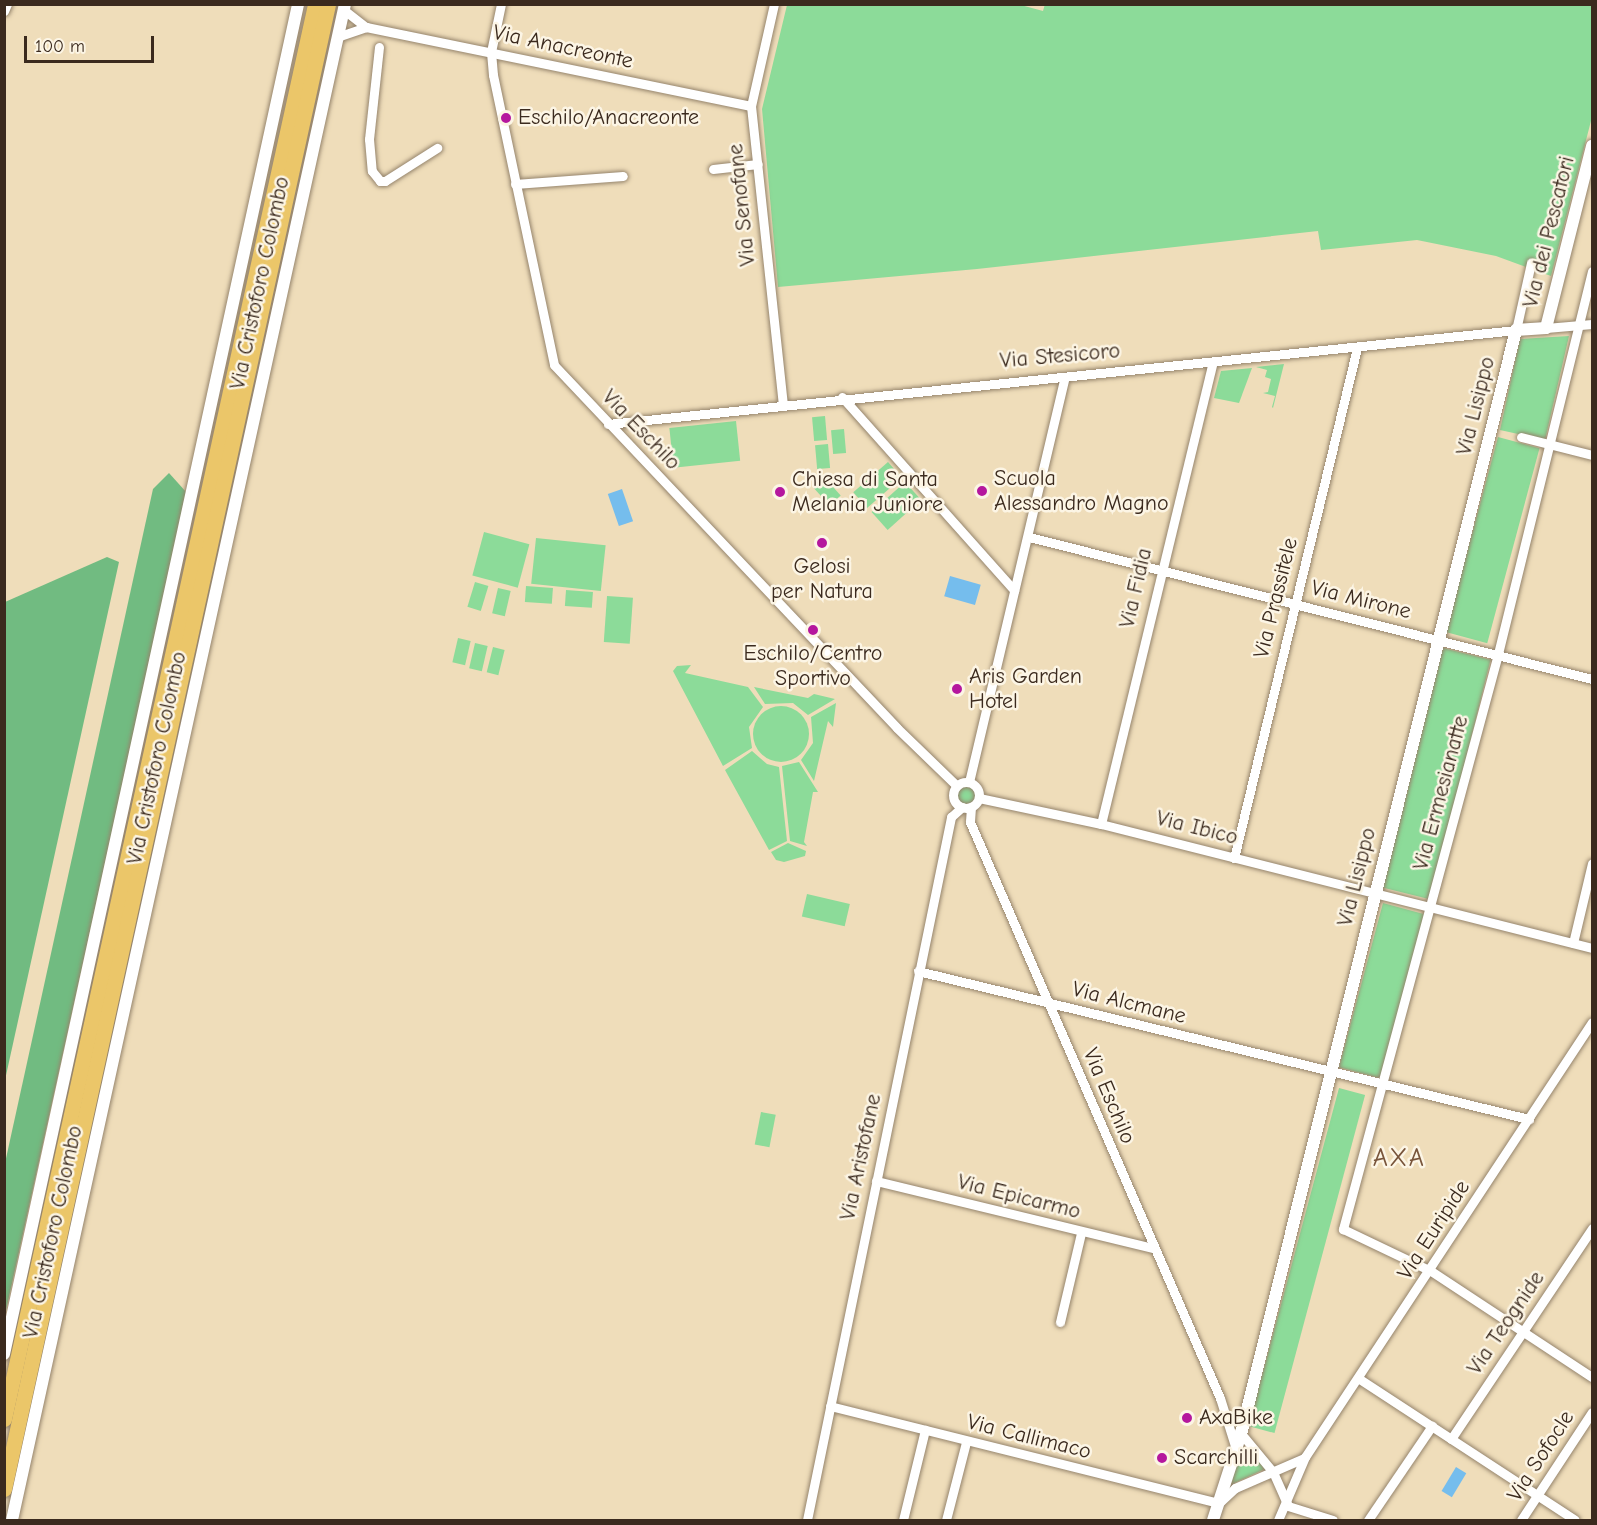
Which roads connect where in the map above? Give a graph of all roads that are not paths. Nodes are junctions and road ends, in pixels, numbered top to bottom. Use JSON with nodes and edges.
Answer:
{"nodes":[{"id":1,"x":7,"y":4,"type":"edge"},
{"id":2,"x":298,"y":4,"type":"edge"},
{"id":3,"x":315,"y":4,"type":"edge"},
{"id":4,"x":328,"y":4,"type":"edge"},
{"id":5,"x":501,"y":4,"type":"edge"},
{"id":6,"x":774,"y":4,"type":"edge"},
{"id":7,"x":344,"y":7,"type":"edge"},
{"id":8,"x":4,"y":11,"type":"edge"},
{"id":9,"x":366,"y":27,"type":"junction"},
{"id":10,"x":337,"y":37,"type":"junction"},
{"id":11,"x":379,"y":47,"type":"dead end"},
{"id":12,"x":491,"y":52,"type":"junction"},
{"id":13,"x":752,"y":106,"type":"junction"},
{"id":14,"x":1593,"y":146,"type":"edge"},
{"id":15,"x":437,"y":148,"type":"dead end"},
{"id":16,"x":758,"y":164,"type":"junction"},
{"id":17,"x":713,"y":169,"type":"dead end"},
{"id":18,"x":623,"y":176,"type":"dead end"},
{"id":19,"x":515,"y":184,"type":"junction"},
{"id":20,"x":1531,"y":263,"type":"dead end"},
{"id":21,"x":1593,"y":271,"type":"edge"},
{"id":22,"x":1593,"y":324,"type":"edge"},
{"id":23,"x":1579,"y":325,"type":"junction"},
{"id":24,"x":1546,"y":328,"type":"junction"},
{"id":25,"x":1516,"y":330,"type":"junction"},
{"id":26,"x":1357,"y":348,"type":"junction"},
{"id":27,"x":1213,"y":362,"type":"junction"},
{"id":28,"x":1065,"y":377,"type":"junction"},
{"id":29,"x":842,"y":397,"type":"junction"},
{"id":30,"x":783,"y":404,"type":"junction"},
{"id":31,"x":608,"y":424,"type":"junction"},
{"id":32,"x":1521,"y":437,"type":"dead end"},
{"id":33,"x":1551,"y":445,"type":"junction"},
{"id":34,"x":1593,"y":455,"type":"edge"},
{"id":35,"x":1029,"y":537,"type":"junction"},
{"id":36,"x":1160,"y":568,"type":"junction"},
{"id":37,"x":1014,"y":590,"type":"junction"},
{"id":38,"x":1295,"y":603,"type":"junction"},
{"id":39,"x":1439,"y":640,"type":"junction"},
{"id":40,"x":1498,"y":654,"type":"junction"},
{"id":41,"x":1593,"y":679,"type":"edge"},
{"id":42,"x":969,"y":782,"type":"junction"},
{"id":43,"x":957,"y":786,"type":"junction"},
{"id":44,"x":979,"y":798,"type":"junction"},
{"id":45,"x":966,"y":807,"type":"junction"},
{"id":46,"x":1101,"y":824,"type":"junction"},
{"id":47,"x":1234,"y":858,"type":"junction"},
{"id":48,"x":1593,"y":863,"type":"edge"},
{"id":49,"x":1374,"y":891,"type":"junction"},
{"id":50,"x":1432,"y":907,"type":"junction"},
{"id":51,"x":1573,"y":943,"type":"junction"},
{"id":52,"x":1593,"y":948,"type":"edge"},
{"id":53,"x":918,"y":971,"type":"junction"},
{"id":54,"x":1048,"y":1003,"type":"junction"},
{"id":55,"x":1593,"y":1022,"type":"edge"},
{"id":56,"x":1330,"y":1072,"type":"junction"},
{"id":57,"x":1381,"y":1083,"type":"junction"},
{"id":58,"x":1529,"y":1119,"type":"junction"},
{"id":59,"x":876,"y":1181,"type":"junction"},
{"id":60,"x":1593,"y":1228,"type":"edge"},
{"id":61,"x":1081,"y":1233,"type":"junction"},
{"id":62,"x":1154,"y":1248,"type":"junction"},
{"id":63,"x":1431,"y":1271,"type":"junction"},
{"id":64,"x":1060,"y":1322,"type":"dead end"},
{"id":65,"x":1525,"y":1331,"type":"junction"},
{"id":66,"x":21,"y":1346,"type":"junction"},
{"id":67,"x":4,"y":1354,"type":"edge"},
{"id":68,"x":1593,"y":1377,"type":"edge"},
{"id":69,"x":1358,"y":1378,"type":"junction"},
{"id":70,"x":1220,"y":1398,"type":"junction"},
{"id":71,"x":830,"y":1406,"type":"junction"},
{"id":72,"x":1593,"y":1412,"type":"edge"},
{"id":73,"x":4,"y":1419,"type":"edge"},
{"id":74,"x":1432,"y":1426,"type":"junction"},
{"id":75,"x":925,"y":1430,"type":"junction"},
{"id":76,"x":1241,"y":1434,"type":"junction"},
{"id":77,"x":1451,"y":1439,"type":"junction"},
{"id":78,"x":966,"y":1442,"type":"junction"},
{"id":79,"x":1252,"y":1445,"type":"junction"},
{"id":80,"x":1236,"y":1450,"type":"junction"},
{"id":81,"x":1305,"y":1457,"type":"junction"},
{"id":82,"x":1273,"y":1472,"type":"junction"},
{"id":83,"x":4,"y":1489,"type":"edge"},
{"id":84,"x":1537,"y":1496,"type":"junction"},
{"id":85,"x":1219,"y":1503,"type":"junction"},
{"id":86,"x":1285,"y":1503,"type":"junction"},
{"id":87,"x":12,"y":1521,"type":"edge"},
{"id":88,"x":807,"y":1521,"type":"edge"},
{"id":89,"x":903,"y":1521,"type":"edge"},
{"id":90,"x":946,"y":1521,"type":"edge"},
{"id":91,"x":1214,"y":1521,"type":"edge"},
{"id":92,"x":1278,"y":1521,"type":"edge"},
{"id":93,"x":1333,"y":1521,"type":"edge"},
{"id":94,"x":1368,"y":1521,"type":"edge"},
{"id":95,"x":1521,"y":1521,"type":"edge"},
{"id":96,"x":1575,"y":1521,"type":"edge"}],
"edges":[{"from":1,"to":8,"type":"street"},
{"from":2,"to":67,"type":"street","name":"Via Cristoforo Colombo"},
{"from":3,"to":66,"type":"main road","name":"Via Cristoforo Colombo"},
{"from":4,"to":83,"type":"main road","name":"Via Cristoforo Colombo"},
{"from":5,"to":12,"type":"street","name":"Via Eschilo"},
{"from":6,"to":13,"type":"street","name":"Via Senofane"},
{"from":7,"to":9,"type":"street","name":"Via Anacreonte"},
{"from":7,"to":10,"type":"street","name":"Via Cristoforo Colombo"},
{"from":9,"to":10,"type":"street"},
{"from":9,"to":12,"type":"street","name":"Via Anacreonte"},
{"from":10,"to":87,"type":"street","name":"Via Cristoforo Colombo"},
{"from":11,"to":15,"type":"street"},
{"from":12,"to":13,"type":"street","name":"Via Anacreonte"},
{"from":12,"to":19,"type":"street","name":"Via Eschilo"},
{"from":13,"to":16,"type":"street","name":"Via Senofane"},
{"from":14,"to":24,"type":"street","name":"Via dei Pescatori"},
{"from":16,"to":17,"type":"street"},
{"from":16,"to":30,"type":"street","name":"Via Senofane"},
{"from":18,"to":19,"type":"street"},
{"from":19,"to":31,"type":"street","name":"Via Eschilo"},
{"from":20,"to":25,"type":"street"},
{"from":21,"to":23,"type":"street","name":"Via Ermesianatte"},
{"from":22,"to":23,"type":"street"},
{"from":23,"to":24,"type":"street"},
{"from":23,"to":33,"type":"street","name":"Via Ermesianatte"},
{"from":24,"to":25,"type":"street","name":"Via Stesicoro"},
{"from":25,"to":26,"type":"street","name":"Via Stesicoro"},
{"from":25,"to":39,"type":"street","name":"Via Lisippo"},
{"from":26,"to":27,"type":"street","name":"Via Stesicoro"},
{"from":26,"to":38,"type":"street","name":"Via Prassitele"},
{"from":27,"to":28,"type":"street","name":"Via Stesicoro"},
{"from":27,"to":36,"type":"street","name":"Via Fidia"},
{"from":28,"to":29,"type":"street","name":"Via Stesicoro"},
{"from":28,"to":35,"type":"street"},
{"from":29,"to":30,"type":"street","name":"Via Stesicoro"},
{"from":29,"to":37,"type":"street"},
{"from":30,"to":31,"type":"street","name":"Via Stesicoro"},
{"from":31,"to":43,"type":"street","name":"Via Eschilo"},
{"from":32,"to":33,"type":"street"},
{"from":33,"to":34,"type":"street"},
{"from":33,"to":40,"type":"street","name":"Via Ermesianatte"},
{"from":35,"to":36,"type":"street","name":"Via Mirone"},
{"from":35,"to":37,"type":"street"},
{"from":36,"to":38,"type":"street","name":"Via Mirone"},
{"from":36,"to":46,"type":"street","name":"Via Fidia"},
{"from":37,"to":42,"type":"street"},
{"from":38,"to":39,"type":"street","name":"Via Mirone"},
{"from":38,"to":47,"type":"street","name":"Via Prassitele"},
{"from":39,"to":40,"type":"street","name":"Via Mirone"},
{"from":39,"to":49,"type":"street","name":"Via Lisippo"},
{"from":40,"to":41,"type":"street","name":"Via Mirone"},
{"from":40,"to":50,"type":"street","name":"Via Ermesianatte"},
{"from":42,"to":43,"type":"street"},
{"from":42,"to":44,"type":"street"},
{"from":43,"to":45,"type":"street"},
{"from":44,"to":45,"type":"street"},
{"from":44,"to":46,"type":"street","name":"Via Ibico"},
{"from":45,"to":53,"type":"street","name":"Via Aristofane"},
{"from":45,"to":54,"type":"street","name":"Via Eschilo"},
{"from":46,"to":47,"type":"street","name":"Via Ibico"},
{"from":47,"to":49,"type":"street","name":"Via Ibico"},
{"from":48,"to":51,"type":"street"},
{"from":49,"to":50,"type":"street","name":"Via Ibico"},
{"from":49,"to":56,"type":"street","name":"Via Lisippo"},
{"from":50,"to":51,"type":"street","name":"Via Ibico"},
{"from":50,"to":57,"type":"street","name":"Via Ermesianatte"},
{"from":51,"to":52,"type":"street","name":"Via Ibico"},
{"from":53,"to":54,"type":"street","name":"Via Alcmane"},
{"from":53,"to":59,"type":"street","name":"Via Aristofane"},
{"from":54,"to":56,"type":"street","name":"Via Alcmane"},
{"from":54,"to":62,"type":"street","name":"Via Eschilo"},
{"from":55,"to":58,"type":"street","name":"Via Euripide"},
{"from":56,"to":57,"type":"street","name":"Via Alcmane"},
{"from":56,"to":76,"type":"street","name":"Via Lisippo"},
{"from":57,"to":58,"type":"street","name":"Via Alcmane"},
{"from":57,"to":63,"type":"street","name":"Via Ermesianatte"},
{"from":58,"to":63,"type":"street","name":"Via Euripide"},
{"from":59,"to":61,"type":"street","name":"Via Epicarmo"},
{"from":59,"to":71,"type":"street","name":"Via Aristofane"},
{"from":60,"to":65,"type":"street","name":"Via Teognide"},
{"from":61,"to":62,"type":"street","name":"Via Epicarmo"},
{"from":61,"to":64,"type":"street"},
{"from":62,"to":70,"type":"street","name":"Via Eschilo"},
{"from":63,"to":65,"type":"street"},
{"from":63,"to":69,"type":"street","name":"Via Euripide"},
{"from":65,"to":68,"type":"street"},
{"from":65,"to":77,"type":"street","name":"Via Teognide"},
{"from":66,"to":67,"type":"street"},
{"from":66,"to":73,"type":"main road","name":"Via Cristoforo Colombo"},
{"from":69,"to":74,"type":"street"},
{"from":69,"to":81,"type":"street","name":"Via Euripide"},
{"from":70,"to":76,"type":"street"},
{"from":70,"to":80,"type":"street"},
{"from":71,"to":75,"type":"street","name":"Via Callimaco"},
{"from":71,"to":88,"type":"street","name":"Via Aristofane"},
{"from":72,"to":84,"type":"street","name":"Via Sofocle"},
{"from":74,"to":77,"type":"street"},
{"from":74,"to":94,"type":"street"},
{"from":75,"to":78,"type":"street","name":"Via Callimaco"},
{"from":75,"to":89,"type":"street"},
{"from":76,"to":79,"type":"street"},
{"from":76,"to":80,"type":"street","name":"Via Lisippo"},
{"from":77,"to":84,"type":"street"},
{"from":78,"to":85,"type":"street","name":"Via Callimaco"},
{"from":78,"to":90,"type":"street"},
{"from":79,"to":80,"type":"street"},
{"from":79,"to":82,"type":"street"},
{"from":80,"to":85,"type":"street","name":"Via Lisippo"},
{"from":81,"to":82,"type":"street"},
{"from":81,"to":86,"type":"street","name":"Via Euripide"},
{"from":82,"to":85,"type":"street"},
{"from":82,"to":86,"type":"street"},
{"from":84,"to":95,"type":"street","name":"Via Sofocle"},
{"from":84,"to":96,"type":"street"},
{"from":85,"to":91,"type":"street","name":"Via Lisippo"},
{"from":86,"to":92,"type":"street","name":"Via Euripide"},
{"from":86,"to":93,"type":"street"}]}
